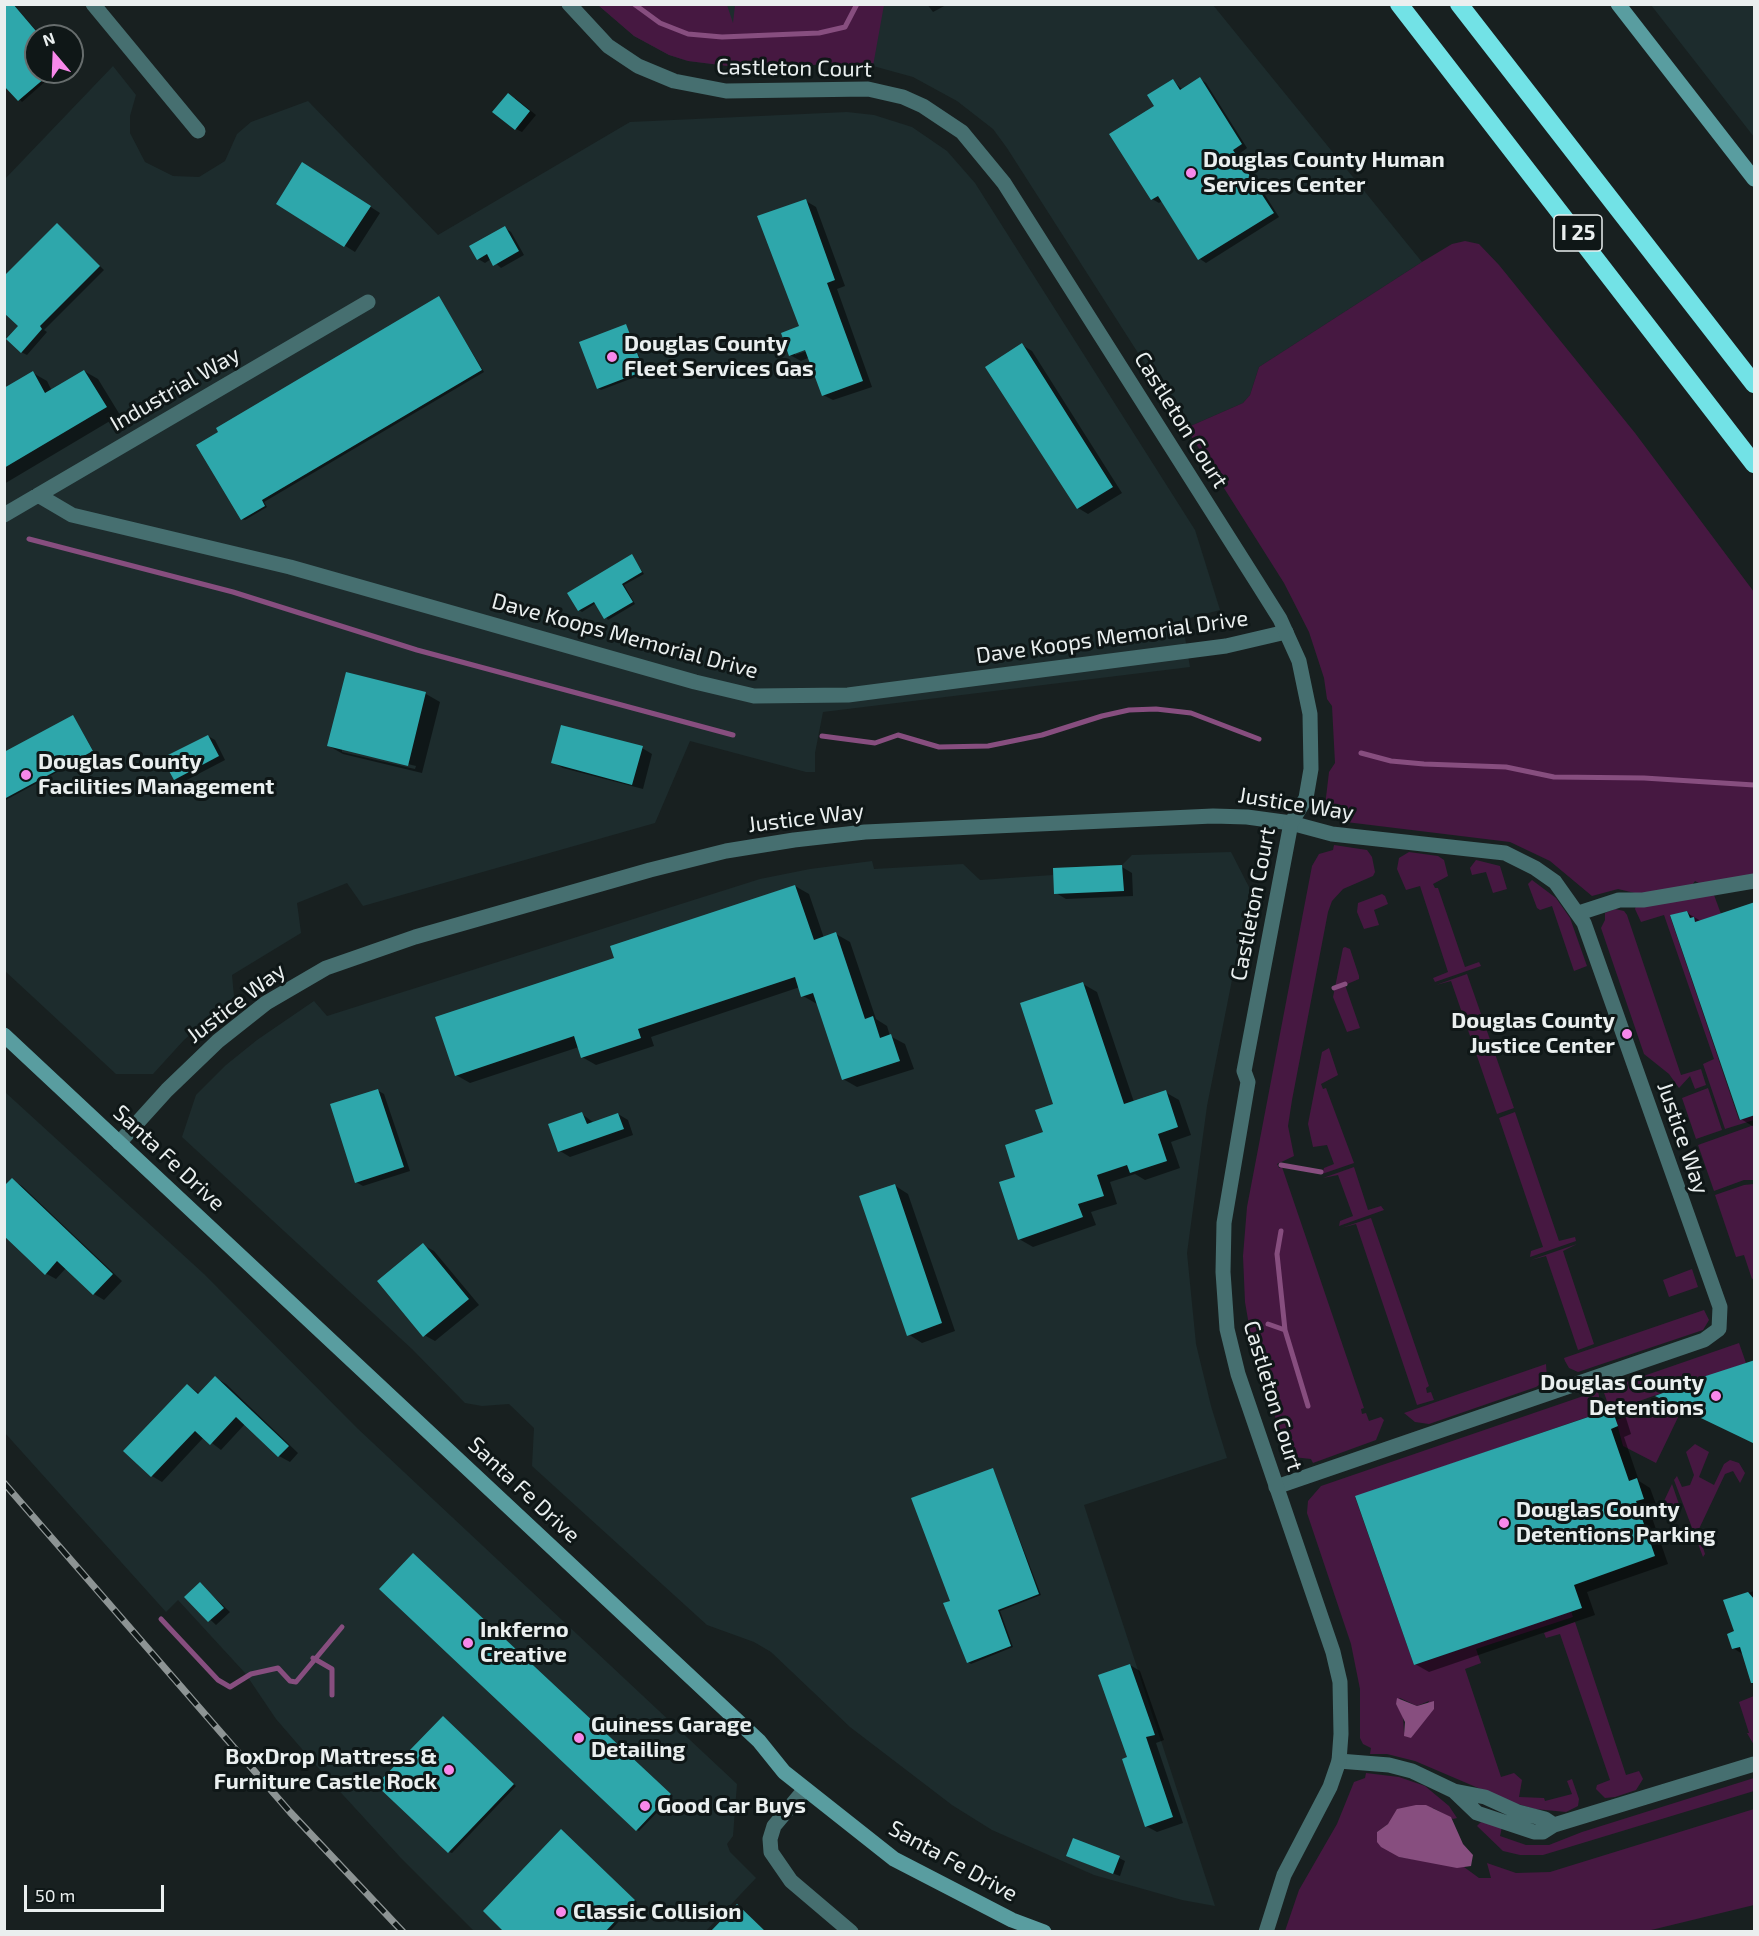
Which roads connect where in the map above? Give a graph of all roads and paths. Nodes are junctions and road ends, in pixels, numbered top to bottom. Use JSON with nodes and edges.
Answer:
{"nodes":[{"id":1,"x":93,"y":4,"type":"edge"},
{"id":2,"x":569,"y":4,"type":"edge"},
{"id":3,"x":1399,"y":4,"type":"edge"},
{"id":4,"x":1459,"y":4,"type":"edge"},
{"id":5,"x":1618,"y":4,"type":"edge"},
{"id":6,"x":198,"y":131,"type":"dead end"},
{"id":7,"x":1755,"y":179,"type":"edge"},
{"id":8,"x":368,"y":302,"type":"dead end"},
{"id":9,"x":1755,"y":384,"type":"edge"},
{"id":10,"x":1755,"y":464,"type":"edge"},
{"id":11,"x":38,"y":495,"type":"junction"},
{"id":12,"x":4,"y":515,"type":"edge"},
{"id":13,"x":1286,"y":632,"type":"junction"},
{"id":14,"x":1291,"y":823,"type":"junction"},
{"id":15,"x":1755,"y":881,"type":"edge"},
{"id":16,"x":1579,"y":913,"type":"junction"},
{"id":17,"x":4,"y":1035,"type":"edge"},
{"id":18,"x":119,"y":1143,"type":"junction"},
{"id":19,"x":1276,"y":1486,"type":"junction"},
{"id":20,"x":1339,"y":1761,"type":"junction"},
{"id":21,"x":1755,"y":1764,"type":"edge"},
{"id":22,"x":805,"y":1789,"type":"junction"},
{"id":23,"x":851,"y":1932,"type":"edge"},
{"id":24,"x":1044,"y":1932,"type":"edge"},
{"id":25,"x":1266,"y":1932,"type":"edge"}],
"edges":[{"from":1,"to":6,"type":"street"},
{"from":2,"to":13,"type":"street","name":"Castleton Court"},
{"from":3,"to":10,"type":"highway","number":"I 25"},
{"from":4,"to":9,"type":"highway","number":"I 25"},
{"from":5,"to":7,"type":"main road"},
{"from":8,"to":11,"type":"street","name":"Industrial Way"},
{"from":11,"to":12,"type":"street","name":"Industrial Way"},
{"from":11,"to":13,"type":"street","name":"Dave Koops Memorial Drive"},
{"from":13,"to":14,"type":"street","name":"Castleton Court"},
{"from":14,"to":16,"type":"street","name":"Justice Way"},
{"from":14,"to":18,"type":"street","name":"Justice Way"},
{"from":14,"to":19,"type":"street","name":"Castleton Court"},
{"from":15,"to":16,"type":"street"},
{"from":16,"to":19,"type":"street","name":"Justice Way"},
{"from":17,"to":18,"type":"main road","name":"Santa Fe Drive"},
{"from":18,"to":22,"type":"main road","name":"Santa Fe Drive"},
{"from":19,"to":20,"type":"street","name":"Castleton Court"},
{"from":20,"to":21,"type":"street"},
{"from":20,"to":25,"type":"street","name":"Castleton Court"},
{"from":22,"to":23,"type":"street"},
{"from":22,"to":24,"type":"main road","name":"Santa Fe Drive"}]}
